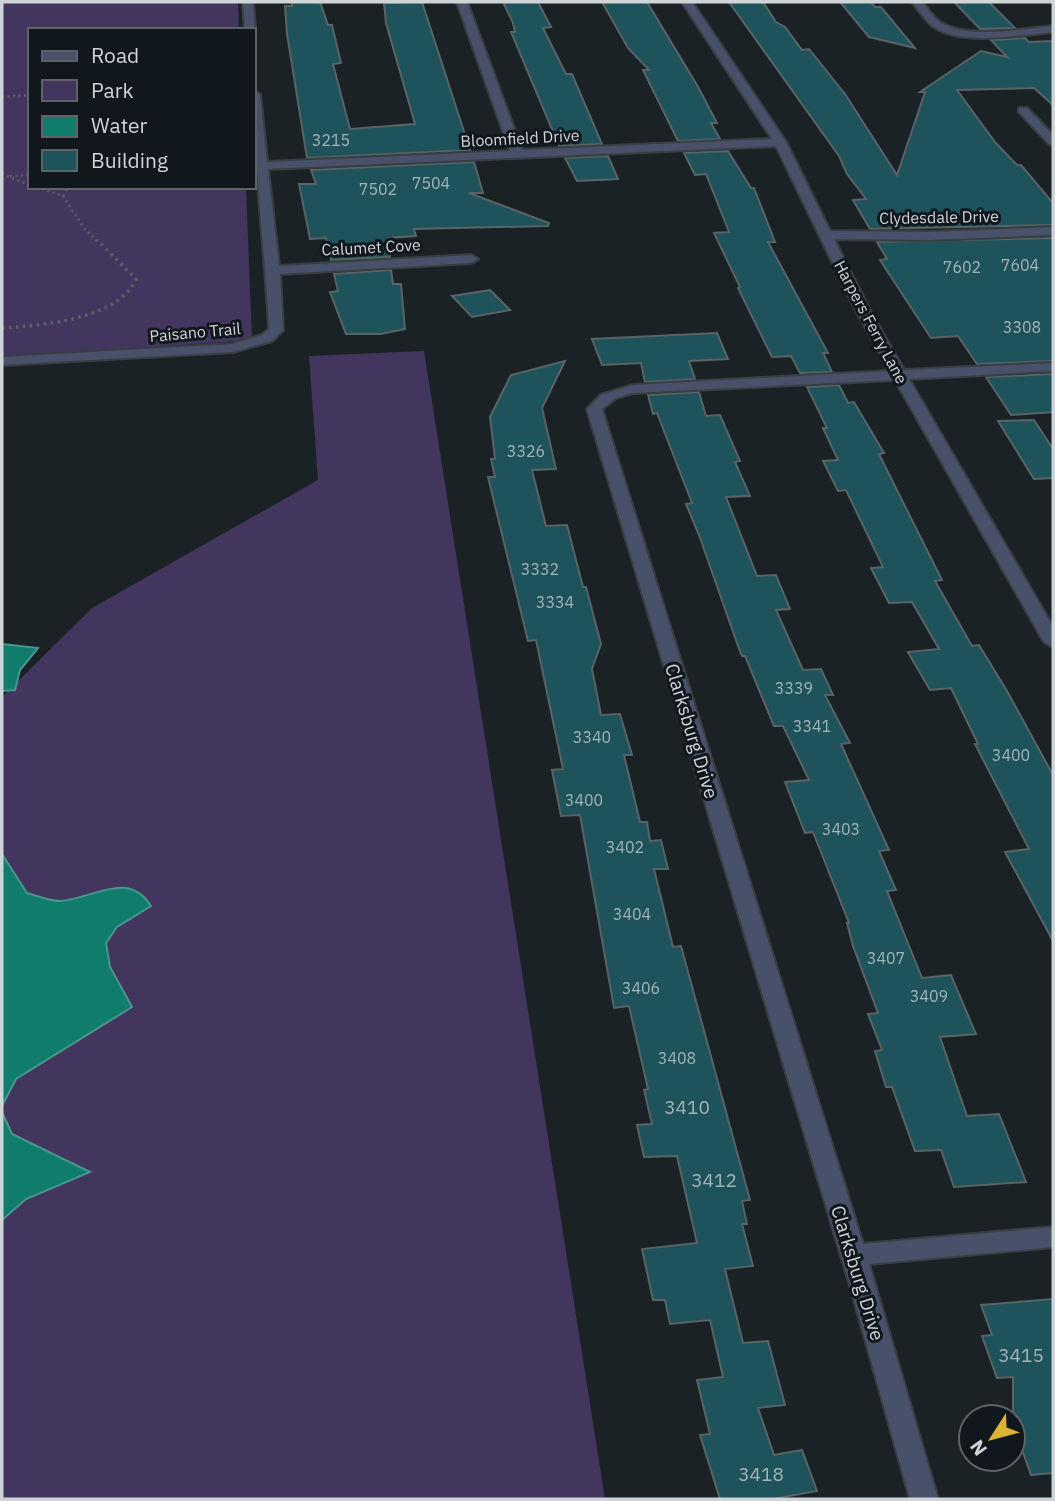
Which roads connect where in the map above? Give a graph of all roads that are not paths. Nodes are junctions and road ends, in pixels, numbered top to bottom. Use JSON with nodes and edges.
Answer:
{"nodes":[{"id":1,"x":248,"y":2,"type":"edge"},
{"id":2,"x":462,"y":2,"type":"edge"},
{"id":3,"x":687,"y":2,"type":"edge"},
{"id":4,"x":917,"y":2,"type":"edge"},
{"id":5,"x":250,"y":28,"type":"edge"},
{"id":6,"x":1053,"y":29,"type":"edge"},
{"id":7,"x":1023,"y":110,"type":"dead end"},
{"id":8,"x":256,"y":115,"type":"edge"},
{"id":9,"x":780,"y":142,"type":"junction"},
{"id":10,"x":1053,"y":142,"type":"edge"},
{"id":11,"x":517,"y":155,"type":"junction"},
{"id":12,"x":261,"y":166,"type":"junction"},
{"id":13,"x":1053,"y":231,"type":"edge"},
{"id":14,"x":826,"y":235,"type":"junction"},
{"id":15,"x":471,"y":259,"type":"dead end"},
{"id":16,"x":273,"y":270,"type":"junction"},
{"id":17,"x":2,"y":361,"type":"edge"},
{"id":18,"x":1053,"y":367,"type":"edge"},
{"id":19,"x":898,"y":375,"type":"junction"},
{"id":20,"x":1053,"y":642,"type":"edge"},
{"id":21,"x":1053,"y":1237,"type":"edge"},
{"id":22,"x":853,"y":1255,"type":"junction"},
{"id":23,"x":924,"y":1499,"type":"edge"}],
"edges":[{"from":1,"to":5,"type":"street"},
{"from":2,"to":11,"type":"street"},
{"from":3,"to":9,"type":"street","name":"Harpers Ferry Lane"},
{"from":4,"to":6,"type":"street"},
{"from":7,"to":10,"type":"street"},
{"from":8,"to":12,"type":"street","name":"Paisano Trail"},
{"from":9,"to":11,"type":"street","name":"Bloomfield Drive"},
{"from":9,"to":14,"type":"street","name":"Harpers Ferry Lane"},
{"from":11,"to":12,"type":"street","name":"Bloomfield Drive"},
{"from":12,"to":16,"type":"street","name":"Paisano Trail"},
{"from":13,"to":14,"type":"street","name":"Clydesdale Drive"},
{"from":14,"to":19,"type":"street","name":"Harpers Ferry Lane"},
{"from":15,"to":16,"type":"street","name":"Calumet Cove"},
{"from":16,"to":17,"type":"street","name":"Paisano Trail"},
{"from":18,"to":19,"type":"street","name":"Clarksburg Drive"},
{"from":19,"to":20,"type":"street","name":"Harpers Ferry Lane"},
{"from":19,"to":22,"type":"street","name":"Clarksburg Drive"},
{"from":21,"to":22,"type":"street"},
{"from":22,"to":23,"type":"street","name":"Clarksburg Drive"}]}
